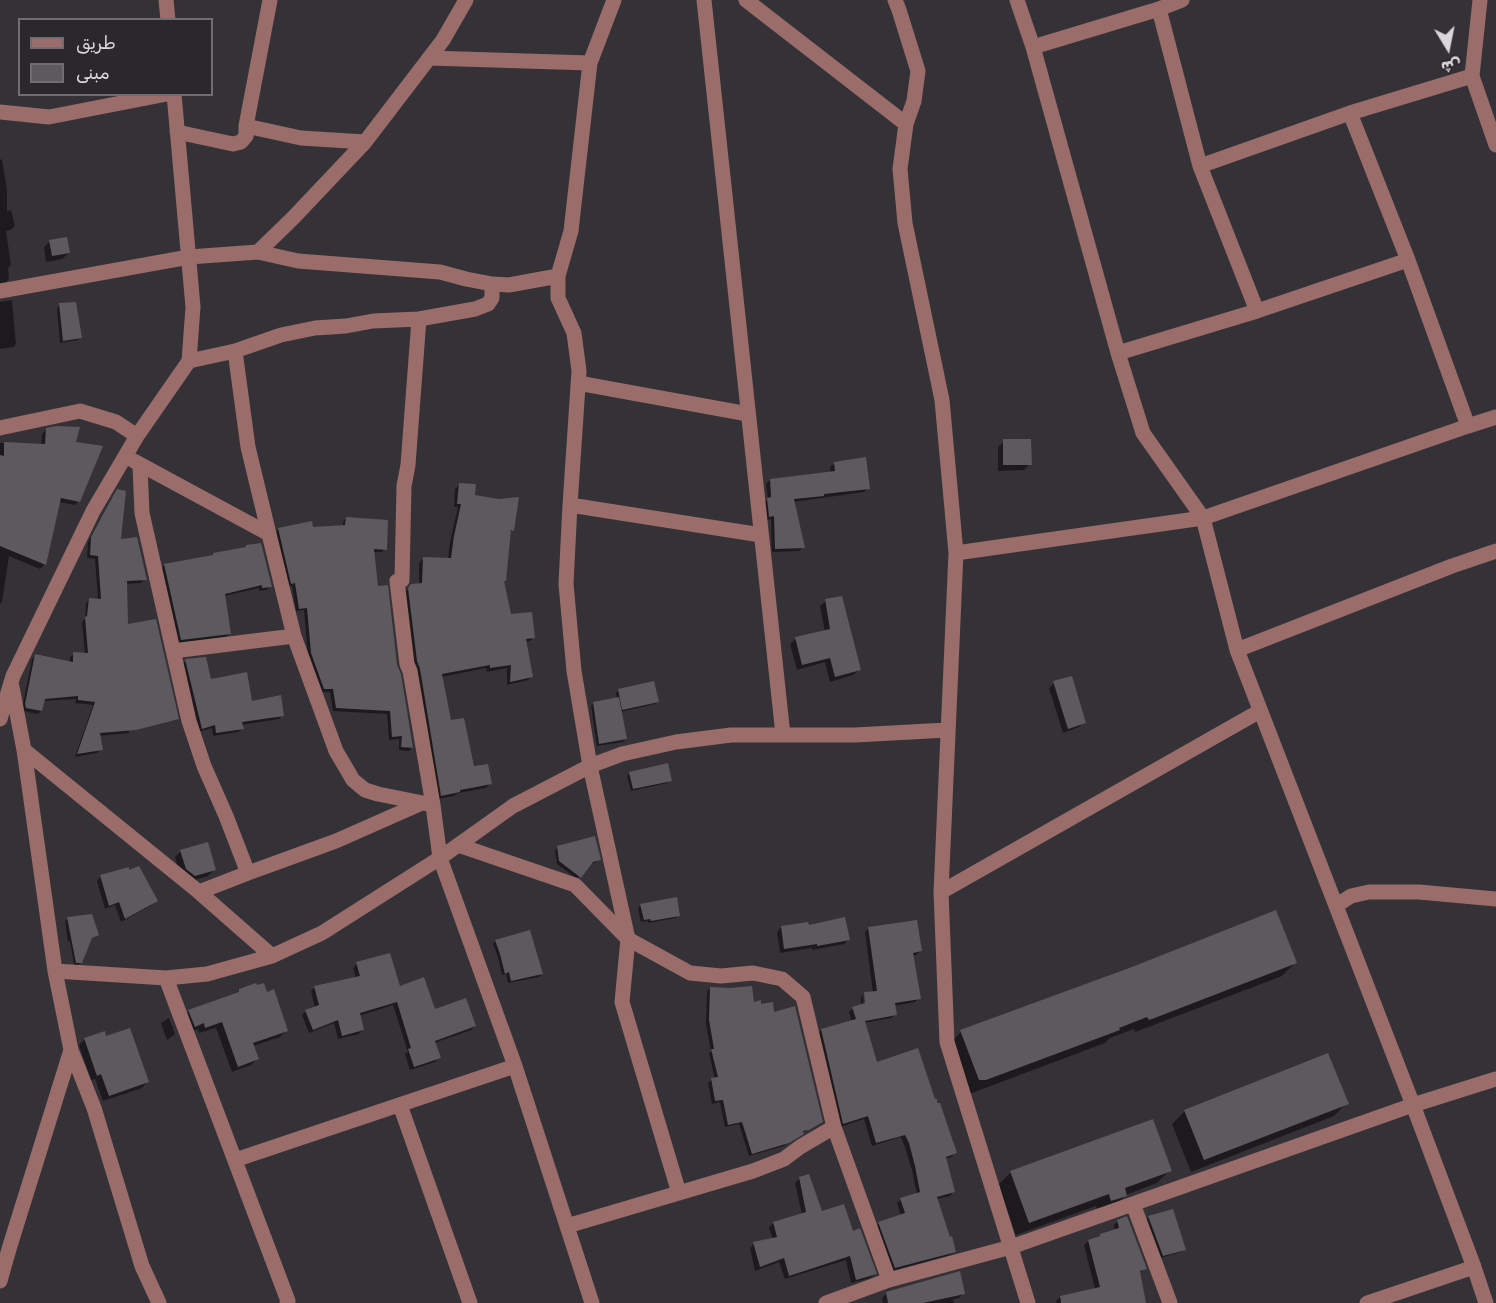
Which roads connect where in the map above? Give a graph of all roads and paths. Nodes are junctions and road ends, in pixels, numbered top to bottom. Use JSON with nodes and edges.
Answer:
{"nodes":[{"id":1,"x":166,"y":0,"type":"edge"},
{"id":2,"x":270,"y":0,"type":"edge"},
{"id":3,"x":466,"y":0,"type":"edge"},
{"id":4,"x":614,"y":0,"type":"edge"},
{"id":5,"x":704,"y":0,"type":"edge"},
{"id":6,"x":746,"y":0,"type":"edge"},
{"id":7,"x":895,"y":0,"type":"edge"},
{"id":8,"x":1017,"y":0,"type":"edge"},
{"id":9,"x":1182,"y":0,"type":"edge"},
{"id":10,"x":1480,"y":0,"type":"edge"},
{"id":11,"x":1159,"y":9,"type":"junction"},
{"id":12,"x":168,"y":18,"type":"edge"},
{"id":13,"x":1033,"y":47,"type":"junction"},
{"id":14,"x":429,"y":58,"type":"junction"},
{"id":15,"x":590,"y":63,"type":"junction"},
{"id":16,"x":1472,"y":76,"type":"junction"},
{"id":17,"x":157,"y":96,"type":"edge"},
{"id":18,"x":174,"y":96,"type":"edge"},
{"id":19,"x":0,"y":112,"type":"edge"},
{"id":20,"x":1350,"y":113,"type":"junction"},
{"id":21,"x":906,"y":124,"type":"junction"},
{"id":22,"x":246,"y":126,"type":"junction"},
{"id":23,"x":177,"y":132,"type":"junction"},
{"id":24,"x":364,"y":142,"type":"junction"},
{"id":25,"x":1496,"y":145,"type":"edge"},
{"id":26,"x":1200,"y":166,"type":"junction"},
{"id":27,"x":258,"y":252,"type":"junction"},
{"id":28,"x":189,"y":257,"type":"junction"},
{"id":29,"x":1408,"y":260,"type":"junction"},
{"id":30,"x":558,"y":276,"type":"junction"},
{"id":31,"x":492,"y":284,"type":"junction"},
{"id":32,"x":0,"y":291,"type":"edge"},
{"id":33,"x":1257,"y":311,"type":"junction"},
{"id":34,"x":419,"y":319,"type":"junction"},
{"id":35,"x":235,"y":351,"type":"junction"},
{"id":36,"x":1118,"y":353,"type":"junction"},
{"id":37,"x":189,"y":361,"type":"junction"},
{"id":38,"x":578,"y":383,"type":"junction"},
{"id":39,"x":748,"y":414,"type":"junction"},
{"id":40,"x":1496,"y":417,"type":"edge"},
{"id":41,"x":1468,"y":426,"type":"junction"},
{"id":42,"x":0,"y":428,"type":"edge"},
{"id":43,"x":137,"y":436,"type":"junction"},
{"id":44,"x":126,"y":456,"type":"junction"},
{"id":45,"x":141,"y":466,"type":"junction"},
{"id":46,"x":570,"y":505,"type":"junction"},
{"id":47,"x":1203,"y":518,"type":"junction"},
{"id":48,"x":268,"y":534,"type":"junction"},
{"id":49,"x":761,"y":535,"type":"junction"},
{"id":50,"x":1496,"y":551,"type":"edge"},
{"id":51,"x":956,"y":553,"type":"junction"},
{"id":52,"x":294,"y":636,"type":"junction"},
{"id":53,"x":1237,"y":650,"type":"junction"},
{"id":54,"x":173,"y":651,"type":"junction"},
{"id":55,"x":11,"y":684,"type":"junction"},
{"id":56,"x":1260,"y":711,"type":"junction"},
{"id":57,"x":0,"y":719,"type":"edge"},
{"id":58,"x":947,"y":730,"type":"junction"},
{"id":59,"x":783,"y":735,"type":"junction"},
{"id":60,"x":24,"y":750,"type":"junction"},
{"id":61,"x":590,"y":766,"type":"junction"},
{"id":62,"x":428,"y":804,"type":"junction"},
{"id":63,"x":458,"y":846,"type":"junction"},
{"id":64,"x":440,"y":858,"type":"junction"},
{"id":65,"x":248,"y":873,"type":"junction"},
{"id":66,"x":199,"y":892,"type":"junction"},
{"id":67,"x":941,"y":892,"type":"junction"},
{"id":68,"x":1496,"y":899,"type":"edge"},
{"id":69,"x":1337,"y":905,"type":"junction"},
{"id":70,"x":628,"y":939,"type":"junction"},
{"id":71,"x":272,"y":956,"type":"junction"},
{"id":72,"x":55,"y":971,"type":"junction"},
{"id":73,"x":166,"y":978,"type":"junction"},
{"id":74,"x":71,"y":1050,"type":"junction"},
{"id":75,"x":515,"y":1066,"type":"junction"},
{"id":76,"x":1496,"y":1079,"type":"edge"},
{"id":77,"x":400,"y":1105,"type":"junction"},
{"id":78,"x":1413,"y":1105,"type":"junction"},
{"id":79,"x":834,"y":1127,"type":"junction"},
{"id":80,"x":235,"y":1160,"type":"junction"},
{"id":81,"x":679,"y":1193,"type":"junction"},
{"id":82,"x":1133,"y":1204,"type":"junction"},
{"id":83,"x":567,"y":1226,"type":"junction"},
{"id":84,"x":1011,"y":1247,"type":"junction"},
{"id":85,"x":1474,"y":1267,"type":"junction"},
{"id":86,"x":889,"y":1280,"type":"junction"},
{"id":87,"x":0,"y":1281,"type":"edge"},
{"id":88,"x":835,"y":1302,"type":"edge"},
{"id":89,"x":159,"y":1303,"type":"edge"},
{"id":90,"x":287,"y":1303,"type":"edge"},
{"id":91,"x":470,"y":1303,"type":"edge"},
{"id":92,"x":592,"y":1303,"type":"edge"},
{"id":93,"x":1028,"y":1303,"type":"edge"},
{"id":94,"x":1170,"y":1303,"type":"edge"},
{"id":95,"x":1367,"y":1303,"type":"edge"},
{"id":96,"x":1486,"y":1303,"type":"edge"}],
"edges":[{"from":1,"to":12,"type":"street"},
{"from":2,"to":22,"type":"street"},
{"from":3,"to":14,"type":"street"},
{"from":4,"to":15,"type":"street"},
{"from":5,"to":39,"type":"street"},
{"from":6,"to":21,"type":"street"},
{"from":7,"to":21,"type":"street"},
{"from":8,"to":13,"type":"street"},
{"from":9,"to":11,"type":"street"},
{"from":10,"to":16,"type":"street"},
{"from":11,"to":13,"type":"street"},
{"from":11,"to":26,"type":"street"},
{"from":13,"to":36,"type":"street"},
{"from":14,"to":15,"type":"street"},
{"from":14,"to":24,"type":"street"},
{"from":15,"to":30,"type":"street"},
{"from":16,"to":20,"type":"street"},
{"from":16,"to":25,"type":"street"},
{"from":17,"to":19,"type":"street"},
{"from":18,"to":23,"type":"street"},
{"from":20,"to":26,"type":"street"},
{"from":20,"to":29,"type":"street"},
{"from":21,"to":51,"type":"street"},
{"from":22,"to":23,"type":"street"},
{"from":22,"to":24,"type":"street"},
{"from":23,"to":28,"type":"street"},
{"from":24,"to":27,"type":"street"},
{"from":26,"to":33,"type":"street"},
{"from":27,"to":28,"type":"street"},
{"from":27,"to":31,"type":"street"},
{"from":28,"to":32,"type":"street"},
{"from":28,"to":37,"type":"street"},
{"from":29,"to":33,"type":"street"},
{"from":29,"to":41,"type":"street"},
{"from":30,"to":31,"type":"street"},
{"from":30,"to":38,"type":"street"},
{"from":31,"to":34,"type":"street"},
{"from":33,"to":36,"type":"street"},
{"from":34,"to":35,"type":"street"},
{"from":34,"to":62,"type":"street"},
{"from":35,"to":37,"type":"street"},
{"from":35,"to":48,"type":"street"},
{"from":36,"to":47,"type":"street"},
{"from":37,"to":43,"type":"street"},
{"from":38,"to":39,"type":"street"},
{"from":38,"to":46,"type":"street"},
{"from":39,"to":49,"type":"street"},
{"from":40,"to":41,"type":"street"},
{"from":41,"to":47,"type":"street"},
{"from":42,"to":43,"type":"street"},
{"from":43,"to":44,"type":"street"},
{"from":44,"to":45,"type":"street"},
{"from":44,"to":55,"type":"street"},
{"from":45,"to":48,"type":"street"},
{"from":45,"to":54,"type":"street"},
{"from":46,"to":49,"type":"street"},
{"from":46,"to":61,"type":"street"},
{"from":47,"to":51,"type":"street"},
{"from":47,"to":53,"type":"street"},
{"from":48,"to":52,"type":"street"},
{"from":49,"to":59,"type":"street"},
{"from":50,"to":53,"type":"street"},
{"from":51,"to":58,"type":"street"},
{"from":52,"to":54,"type":"street"},
{"from":52,"to":62,"type":"street"},
{"from":53,"to":56,"type":"street"},
{"from":54,"to":65,"type":"street"},
{"from":55,"to":57,"type":"street"},
{"from":55,"to":60,"type":"street"},
{"from":56,"to":67,"type":"street"},
{"from":56,"to":69,"type":"street"},
{"from":58,"to":59,"type":"street"},
{"from":58,"to":67,"type":"street"},
{"from":59,"to":61,"type":"street"},
{"from":60,"to":66,"type":"street"},
{"from":60,"to":72,"type":"street"},
{"from":61,"to":63,"type":"street"},
{"from":61,"to":70,"type":"street"},
{"from":62,"to":64,"type":"street"},
{"from":62,"to":65,"type":"street"},
{"from":63,"to":64,"type":"street"},
{"from":63,"to":70,"type":"street"},
{"from":64,"to":71,"type":"street"},
{"from":64,"to":75,"type":"street"},
{"from":65,"to":66,"type":"street"},
{"from":66,"to":71,"type":"street"},
{"from":67,"to":84,"type":"street"},
{"from":68,"to":69,"type":"street"},
{"from":69,"to":78,"type":"street"},
{"from":70,"to":79,"type":"street"},
{"from":70,"to":81,"type":"street"},
{"from":71,"to":73,"type":"street"},
{"from":72,"to":73,"type":"street"},
{"from":72,"to":74,"type":"street"},
{"from":73,"to":80,"type":"street"},
{"from":74,"to":87,"type":"street"},
{"from":74,"to":89,"type":"street"},
{"from":75,"to":77,"type":"street"},
{"from":75,"to":83,"type":"street"},
{"from":76,"to":78,"type":"street"},
{"from":77,"to":80,"type":"street"},
{"from":77,"to":91,"type":"street"},
{"from":78,"to":82,"type":"street"},
{"from":78,"to":85,"type":"street"},
{"from":79,"to":81,"type":"street"},
{"from":79,"to":86,"type":"street"},
{"from":80,"to":90,"type":"street"},
{"from":81,"to":83,"type":"street"},
{"from":82,"to":84,"type":"street"},
{"from":82,"to":94,"type":"street"},
{"from":83,"to":92,"type":"street"},
{"from":84,"to":86,"type":"street"},
{"from":84,"to":93,"type":"street"},
{"from":85,"to":95,"type":"street"},
{"from":85,"to":96,"type":"street"},
{"from":86,"to":88,"type":"street"}]}
